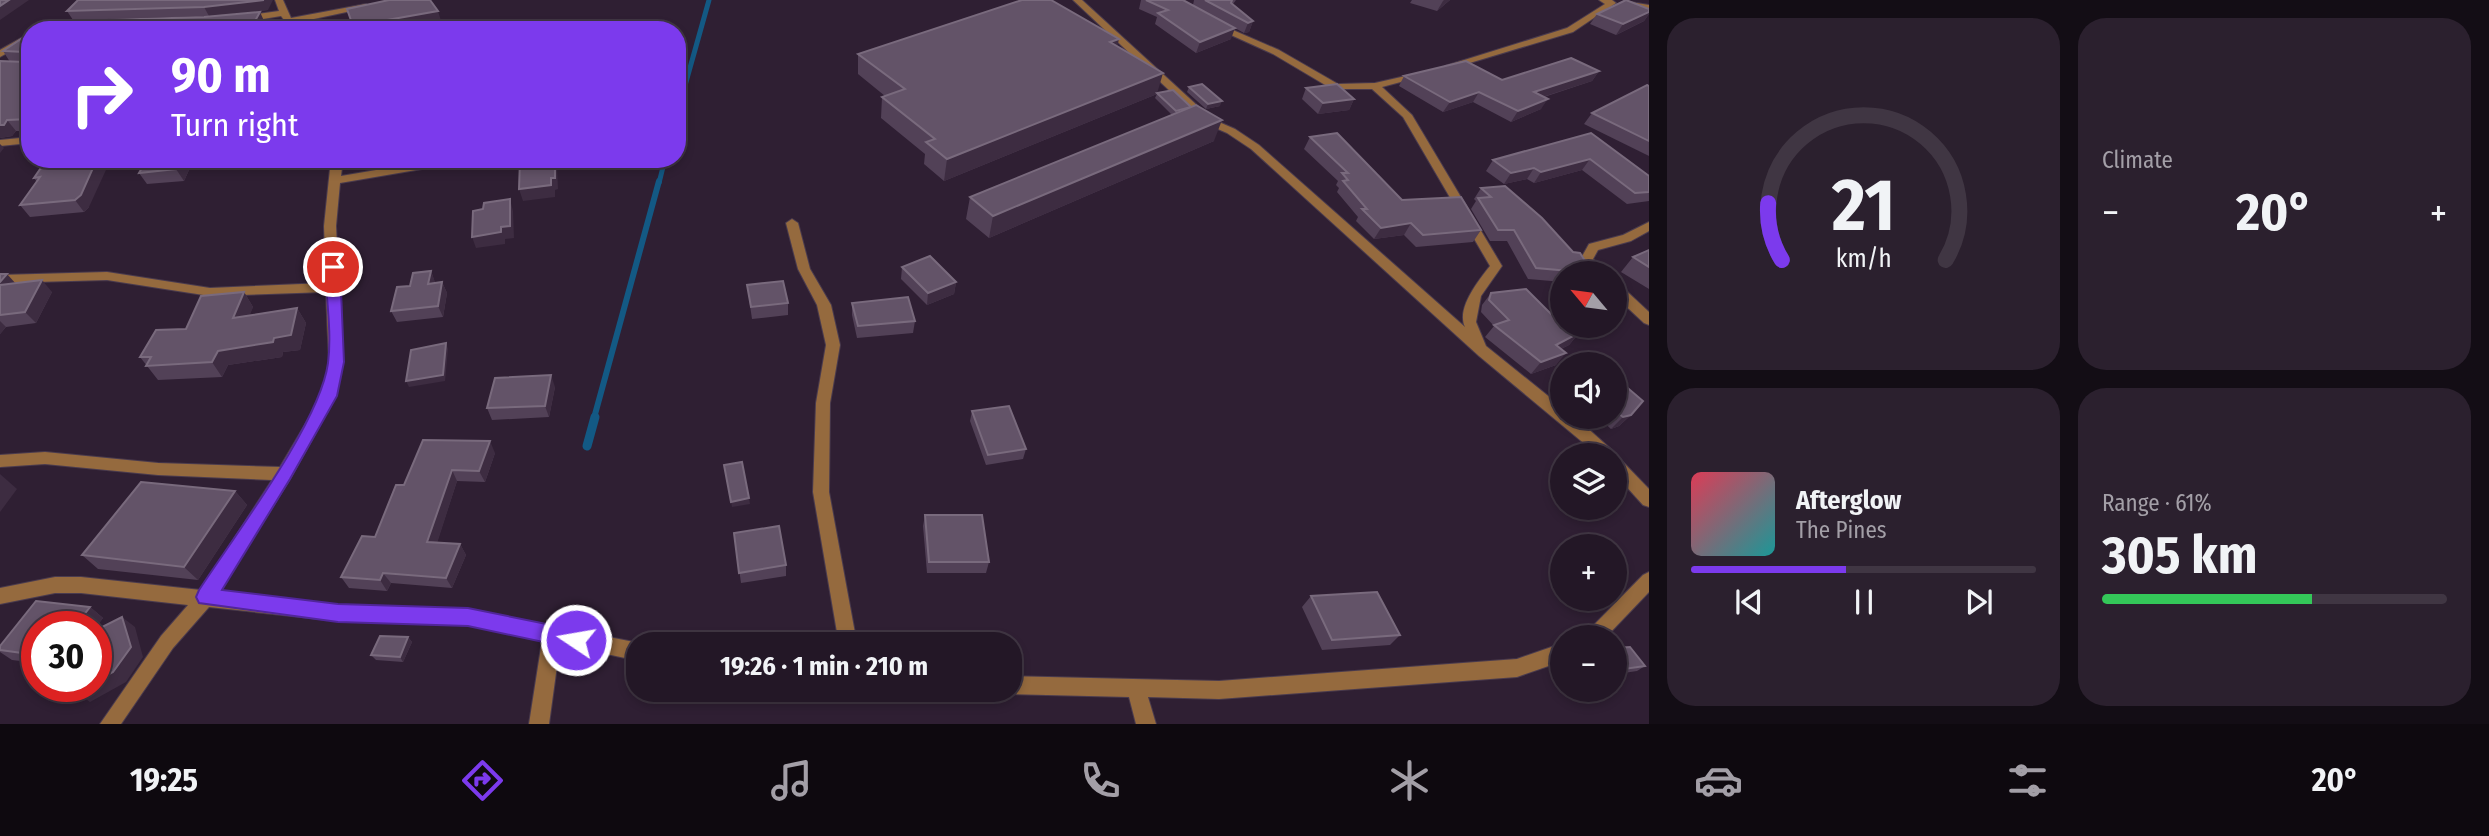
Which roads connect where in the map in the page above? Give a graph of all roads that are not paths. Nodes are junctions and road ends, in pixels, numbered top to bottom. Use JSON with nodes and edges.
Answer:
{"nodes":[{"id":1,"x":279,"y":0,"type":"edge"},
{"id":2,"x":1077,"y":0,"type":"edge"},
{"id":3,"x":1608,"y":1,"type":"edge"},
{"id":4,"x":382,"y":5,"type":"edge"},
{"id":5,"x":1649,"y":8,"type":"edge"},
{"id":6,"x":287,"y":17,"type":"junction"},
{"id":7,"x":234,"y":20,"type":"edge"},
{"id":8,"x":1205,"y":20,"type":"edge"},
{"id":9,"x":290,"y":21,"type":"edge"},
{"id":10,"x":21,"y":41,"type":"edge"},
{"id":11,"x":0,"y":54,"type":"edge"},
{"id":12,"x":1375,"y":86,"type":"junction"},
{"id":13,"x":21,"y":141,"type":"edge"},
{"id":14,"x":0,"y":143,"type":"edge"},
{"id":15,"x":336,"y":168,"type":"edge"},
{"id":16,"x":408,"y":168,"type":"edge"},
{"id":17,"x":335,"y":180,"type":"junction"},
{"id":18,"x":792,"y":223,"type":"dead end"},
{"id":19,"x":1649,"y":226,"type":"edge"},
{"id":20,"x":1587,"y":261,"type":"edge"},
{"id":21,"x":0,"y":279,"type":"edge"},
{"id":22,"x":334,"y":287,"type":"junction"},
{"id":23,"x":1628,"y":300,"type":"edge"},
{"id":24,"x":1649,"y":320,"type":"edge"},
{"id":25,"x":1484,"y":352,"type":"junction"},
{"id":26,"x":1550,"y":405,"type":"edge"},
{"id":27,"x":1578,"y":429,"type":"edge"},
{"id":28,"x":1594,"y":443,"type":"edge"},
{"id":29,"x":0,"y":461,"type":"edge"},
{"id":30,"x":284,"y":474,"type":"junction"},
{"id":31,"x":1627,"y":476,"type":"edge"},
{"id":32,"x":1649,"y":500,"type":"edge"},
{"id":33,"x":1649,"y":580,"type":"edge"},
{"id":34,"x":0,"y":596,"type":"edge"},
{"id":35,"x":206,"y":597,"type":"junction"},
{"id":36,"x":1606,"y":625,"type":"edge"},
{"id":37,"x":846,"y":632,"type":"edge"},
{"id":38,"x":552,"y":635,"type":"junction"},
{"id":39,"x":626,"y":649,"type":"edge"},
{"id":40,"x":1550,"y":657,"type":"edge"},
{"id":41,"x":1022,"y":685,"type":"edge"},
{"id":42,"x":1136,"y":688,"type":"junction"},
{"id":43,"x":110,"y":724,"type":"edge"},
{"id":44,"x":539,"y":724,"type":"edge"},
{"id":45,"x":1146,"y":724,"type":"edge"}],
"edges":[{"from":1,"to":6,"type":"street"},
{"from":2,"to":25,"type":"street"},
{"from":3,"to":5,"type":"street"},
{"from":3,"to":12,"type":"street"},
{"from":4,"to":6,"type":"street"},
{"from":6,"to":7,"type":"street"},
{"from":6,"to":9,"type":"street"},
{"from":8,"to":12,"type":"street"},
{"from":10,"to":11,"type":"street"},
{"from":12,"to":25,"type":"street"},
{"from":13,"to":14,"type":"street"},
{"from":15,"to":17,"type":"street"},
{"from":16,"to":17,"type":"street"},
{"from":17,"to":22,"type":"street"},
{"from":18,"to":37,"type":"street"},
{"from":19,"to":20,"type":"street"},
{"from":21,"to":22,"type":"street"},
{"from":22,"to":30,"type":"street"},
{"from":23,"to":24,"type":"street"},
{"from":25,"to":26,"type":"street"},
{"from":27,"to":28,"type":"street"},
{"from":29,"to":30,"type":"street"},
{"from":30,"to":35,"type":"street"},
{"from":31,"to":32,"type":"street"},
{"from":33,"to":36,"type":"street"},
{"from":34,"to":35,"type":"street"},
{"from":35,"to":38,"type":"street"},
{"from":35,"to":43,"type":"street"},
{"from":38,"to":39,"type":"street"},
{"from":38,"to":44,"type":"street"},
{"from":40,"to":42,"type":"street"},
{"from":41,"to":42,"type":"street"},
{"from":42,"to":45,"type":"street"}]}
